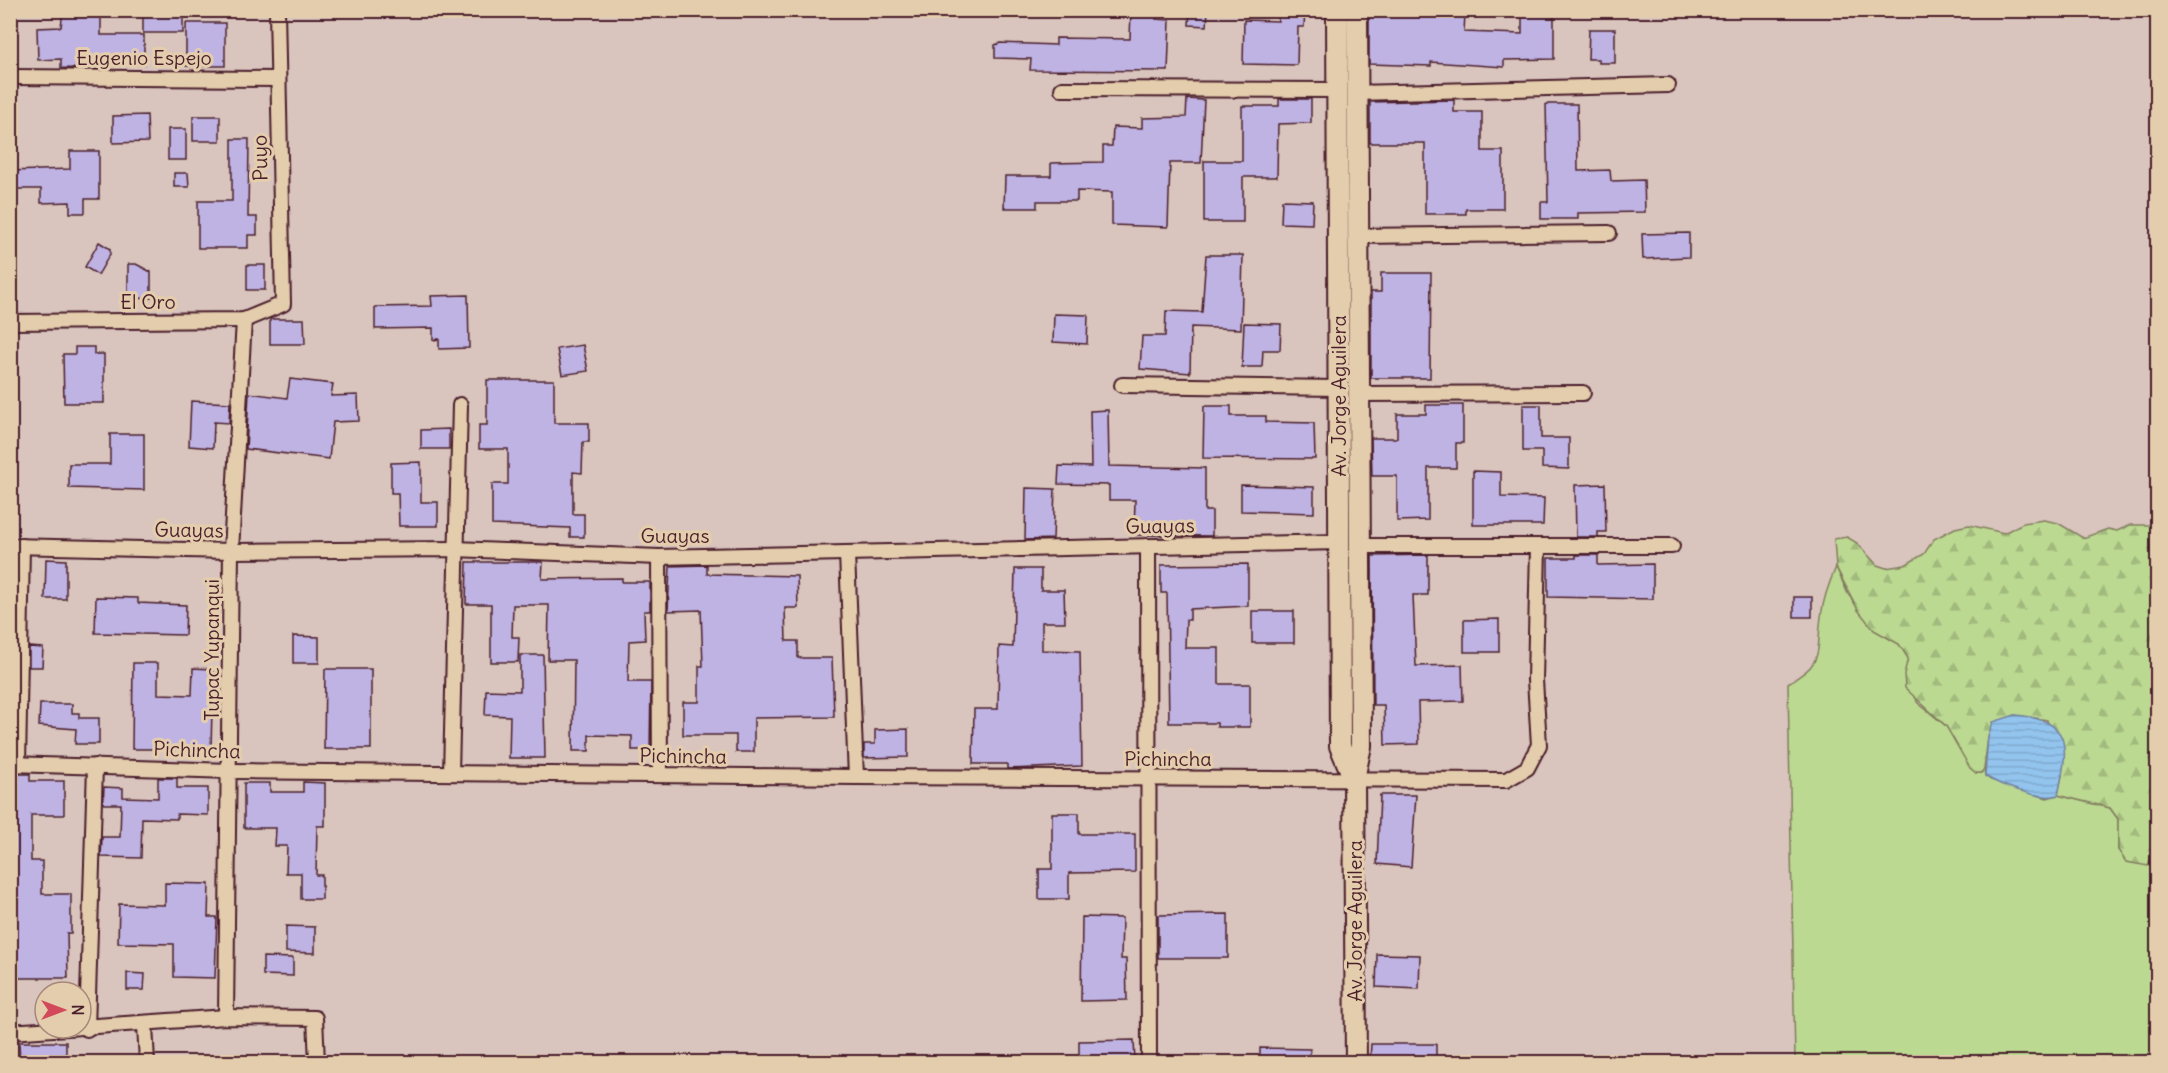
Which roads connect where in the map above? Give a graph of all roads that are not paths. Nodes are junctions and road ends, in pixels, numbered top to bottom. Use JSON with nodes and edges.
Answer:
{"nodes":[{"id":1,"x":277,"y":10,"type":"edge"},
{"id":2,"x":1337,"y":10,"type":"edge"},
{"id":3,"x":1357,"y":10,"type":"edge"},
{"id":4,"x":10,"y":77,"type":"edge"},
{"id":5,"x":277,"y":79,"type":"junction"},
{"id":6,"x":1668,"y":85,"type":"dead end"},
{"id":7,"x":1062,"y":89,"type":"dead end"},
{"id":8,"x":1335,"y":90,"type":"junction"},
{"id":9,"x":1356,"y":93,"type":"junction"},
{"id":10,"x":1609,"y":232,"type":"dead end"},
{"id":11,"x":1357,"y":236,"type":"junction"},
{"id":12,"x":283,"y":304,"type":"joint"},
{"id":13,"x":244,"y":320,"type":"junction"},
{"id":14,"x":10,"y":322,"type":"edge"},
{"id":15,"x":1122,"y":385,"type":"dead end"},
{"id":16,"x":1339,"y":387,"type":"junction"},
{"id":17,"x":1583,"y":393,"type":"dead end"},
{"id":18,"x":1358,"y":394,"type":"junction"},
{"id":19,"x":460,"y":405,"type":"dead end"},
{"id":20,"x":1339,"y":542,"type":"junction"},
{"id":21,"x":16,"y":546,"type":"edge"},
{"id":22,"x":1148,"y":546,"type":"junction"},
{"id":23,"x":1360,"y":546,"type":"junction"},
{"id":24,"x":1538,"y":546,"type":"junction"},
{"id":25,"x":1672,"y":546,"type":"dead end"},
{"id":26,"x":455,"y":549,"type":"junction"},
{"id":27,"x":231,"y":551,"type":"junction"},
{"id":28,"x":847,"y":554,"type":"junction"},
{"id":29,"x":659,"y":556,"type":"junction"},
{"id":30,"x":14,"y":764,"type":"edge"},
{"id":31,"x":95,"y":766,"type":"junction"},
{"id":32,"x":231,"y":771,"type":"junction"},
{"id":33,"x":451,"y":773,"type":"junction"},
{"id":34,"x":660,"y":775,"type":"junction"},
{"id":35,"x":856,"y":777,"type":"junction"},
{"id":36,"x":1147,"y":779,"type":"junction"},
{"id":37,"x":1354,"y":779,"type":"junction"},
{"id":38,"x":88,"y":980,"type":"edge"},
{"id":39,"x":226,"y":1017,"type":"junction"},
{"id":40,"x":145,"y":1024,"type":"junction"},
{"id":41,"x":93,"y":1028,"type":"edge"},
{"id":42,"x":33,"y":1031,"type":"edge"},
{"id":43,"x":10,"y":1032,"type":"edge"},
{"id":44,"x":147,"y":1062,"type":"edge"},
{"id":45,"x":317,"y":1062,"type":"edge"},
{"id":46,"x":1149,"y":1062,"type":"edge"},
{"id":47,"x":1356,"y":1062,"type":"edge"}],
"edges":[{"from":1,"to":5,"type":"street","name":"Puyo"},
{"from":2,"to":8,"type":"street","name":"Av. Jorge Aguilera"},
{"from":3,"to":9,"type":"street","name":"Av. Jorge Aguilera"},
{"from":4,"to":5,"type":"street","name":"Eugenio Espejo"},
{"from":5,"to":12,"type":"street","name":"Puyo"},
{"from":6,"to":9,"type":"street"},
{"from":7,"to":8,"type":"street"},
{"from":8,"to":16,"type":"street","name":"Av. Jorge Aguilera"},
{"from":9,"to":11,"type":"street","name":"Av. Jorge Aguilera"},
{"from":10,"to":11,"type":"street"},
{"from":11,"to":18,"type":"street","name":"Av. Jorge Aguilera"},
{"from":12,"to":13,"type":"street","name":"El Oro"},
{"from":13,"to":14,"type":"street","name":"El Oro"},
{"from":13,"to":27,"type":"street","name":"Tupac Yupanqui"},
{"from":15,"to":16,"type":"street"},
{"from":16,"to":20,"type":"street","name":"Av. Jorge Aguilera"},
{"from":17,"to":18,"type":"street"},
{"from":18,"to":23,"type":"street","name":"Av. Jorge Aguilera"},
{"from":19,"to":26,"type":"street"},
{"from":20,"to":22,"type":"street","name":"Guayas"},
{"from":20,"to":37,"type":"street","name":"Av. Jorge Aguilera"},
{"from":21,"to":27,"type":"street","name":"Guayas"},
{"from":21,"to":30,"type":"street"},
{"from":22,"to":28,"type":"street","name":"Guayas"},
{"from":22,"to":36,"type":"street"},
{"from":23,"to":24,"type":"street"},
{"from":23,"to":37,"type":"street","name":"Av. Jorge Aguilera"},
{"from":24,"to":25,"type":"street"},
{"from":24,"to":37,"type":"street","name":"Pichincha"},
{"from":26,"to":27,"type":"street","name":"Guayas"},
{"from":26,"to":29,"type":"street","name":"Guayas"},
{"from":26,"to":33,"type":"street"},
{"from":27,"to":32,"type":"street","name":"Tupac Yupanqui"},
{"from":28,"to":29,"type":"street","name":"Guayas"},
{"from":28,"to":35,"type":"street"},
{"from":29,"to":34,"type":"street"},
{"from":30,"to":31,"type":"street","name":"Pichincha"},
{"from":31,"to":32,"type":"street","name":"Pichincha"},
{"from":31,"to":38,"type":"street"},
{"from":32,"to":33,"type":"street","name":"Pichincha"},
{"from":32,"to":39,"type":"street","name":"Tupac Yupanqui"},
{"from":33,"to":34,"type":"street","name":"Pichincha"},
{"from":34,"to":35,"type":"street","name":"Pichincha"},
{"from":35,"to":36,"type":"street","name":"Pichincha"},
{"from":36,"to":37,"type":"street","name":"Pichincha"},
{"from":36,"to":46,"type":"street"},
{"from":37,"to":47,"type":"street","name":"Av. Jorge Aguilera"},
{"from":39,"to":40,"type":"street"},
{"from":39,"to":45,"type":"street"},
{"from":40,"to":41,"type":"street"},
{"from":40,"to":44,"type":"street"},
{"from":42,"to":43,"type":"street"}]}
